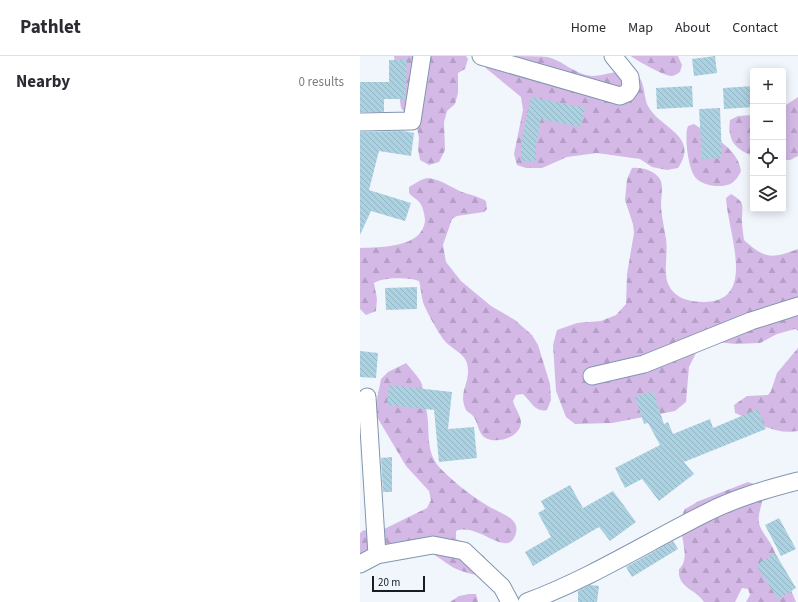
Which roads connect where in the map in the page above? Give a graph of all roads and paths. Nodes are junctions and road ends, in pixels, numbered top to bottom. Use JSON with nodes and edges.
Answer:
{"nodes":[{"id":1,"x":422,"y":56,"type":"edge"},
{"id":2,"x":481,"y":56,"type":"edge"},
{"id":3,"x":613,"y":56,"type":"edge"},
{"id":4,"x":360,"y":122,"type":"edge"},
{"id":5,"x":798,"y":306,"type":"edge"},
{"id":6,"x":592,"y":376,"type":"dead end"},
{"id":7,"x":367,"y":397,"type":"dead end"},
{"id":8,"x":798,"y":482,"type":"edge"},
{"id":9,"x":377,"y":555,"type":"junction"},
{"id":10,"x":360,"y":564,"type":"edge"},
{"id":11,"x":510,"y":602,"type":"edge"},
{"id":12,"x":527,"y":602,"type":"edge"}],
"edges":[{"from":1,"to":4,"type":"lane"},
{"from":2,"to":3,"type":"lane"},
{"from":5,"to":6,"type":"lane"},
{"from":7,"to":9,"type":"lane"},
{"from":8,"to":12,"type":"lane"},
{"from":9,"to":10,"type":"lane"},
{"from":9,"to":11,"type":"lane"}]}
